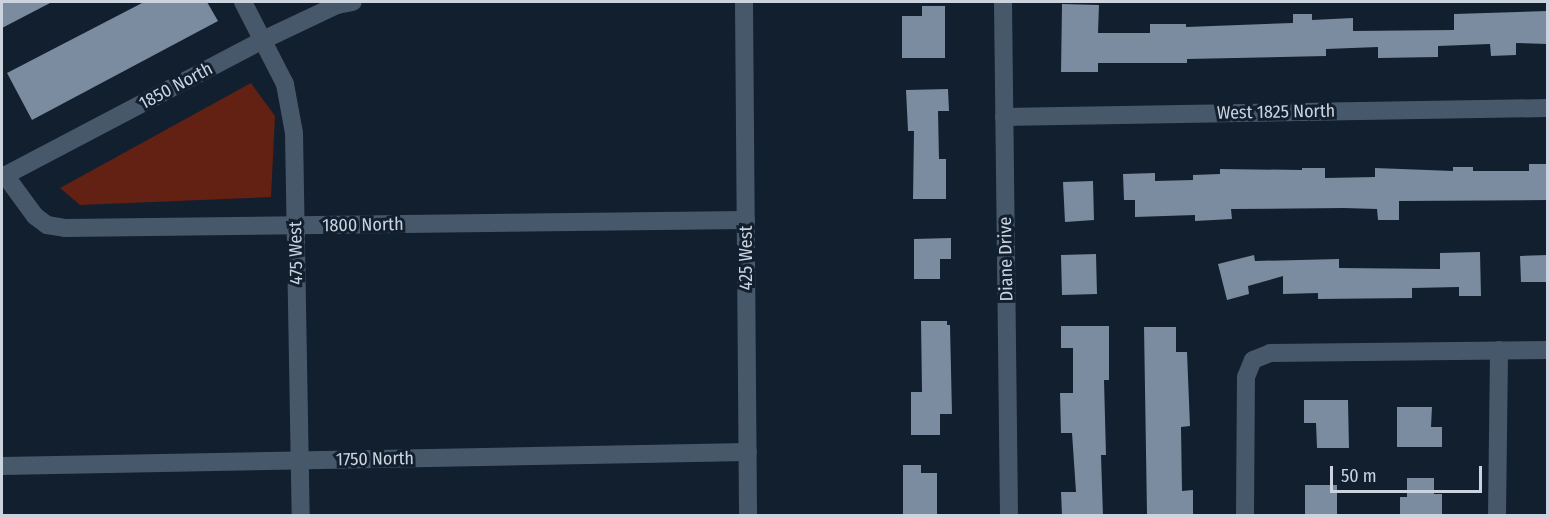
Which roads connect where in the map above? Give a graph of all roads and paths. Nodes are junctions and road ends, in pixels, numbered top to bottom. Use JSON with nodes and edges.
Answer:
{"nodes":[{"id":1,"x":243,"y":2,"type":"edge"},
{"id":2,"x":353,"y":2,"type":"edge"},
{"id":3,"x":744,"y":2,"type":"edge"},
{"id":4,"x":1003,"y":2,"type":"edge"},
{"id":5,"x":263,"y":40,"type":"junction"},
{"id":6,"x":1548,"y":108,"type":"edge"},
{"id":7,"x":1004,"y":117,"type":"junction"},
{"id":8,"x":3,"y":176,"type":"edge"},
{"id":9,"x":746,"y":220,"type":"junction"},
{"id":10,"x":296,"y":225,"type":"junction"},
{"id":11,"x":1499,"y":350,"type":"junction"},
{"id":12,"x":1548,"y":350,"type":"edge"},
{"id":13,"x":748,"y":452,"type":"junction"},
{"id":14,"x":300,"y":460,"type":"junction"},
{"id":15,"x":2,"y":466,"type":"edge"},
{"id":16,"x":302,"y":516,"type":"edge"},
{"id":17,"x":748,"y":516,"type":"edge"},
{"id":18,"x":1009,"y":516,"type":"edge"},
{"id":19,"x":1245,"y":516,"type":"edge"},
{"id":20,"x":1497,"y":516,"type":"edge"}],
"edges":[{"from":1,"to":5,"type":"street","name":"475 West"},
{"from":2,"to":5,"type":"street","name":"1850 North"},
{"from":3,"to":9,"type":"street","name":"425 West"},
{"from":4,"to":7,"type":"street","name":"Diane Drive"},
{"from":5,"to":8,"type":"street","name":"1850 North"},
{"from":5,"to":10,"type":"street","name":"475 West"},
{"from":6,"to":7,"type":"street","name":"West 1825 North"},
{"from":7,"to":18,"type":"street","name":"Diane Drive"},
{"from":8,"to":10,"type":"street","name":"1800 North"},
{"from":9,"to":10,"type":"street","name":"1800 North"},
{"from":9,"to":13,"type":"street","name":"425 West"},
{"from":10,"to":14,"type":"street","name":"475 West"},
{"from":11,"to":12,"type":"street"},
{"from":11,"to":19,"type":"street"},
{"from":11,"to":20,"type":"street"},
{"from":13,"to":14,"type":"street","name":"1750 North"},
{"from":13,"to":17,"type":"street","name":"425 West"},
{"from":14,"to":15,"type":"street","name":"1750 North"},
{"from":14,"to":16,"type":"street","name":"475 West"}]}
